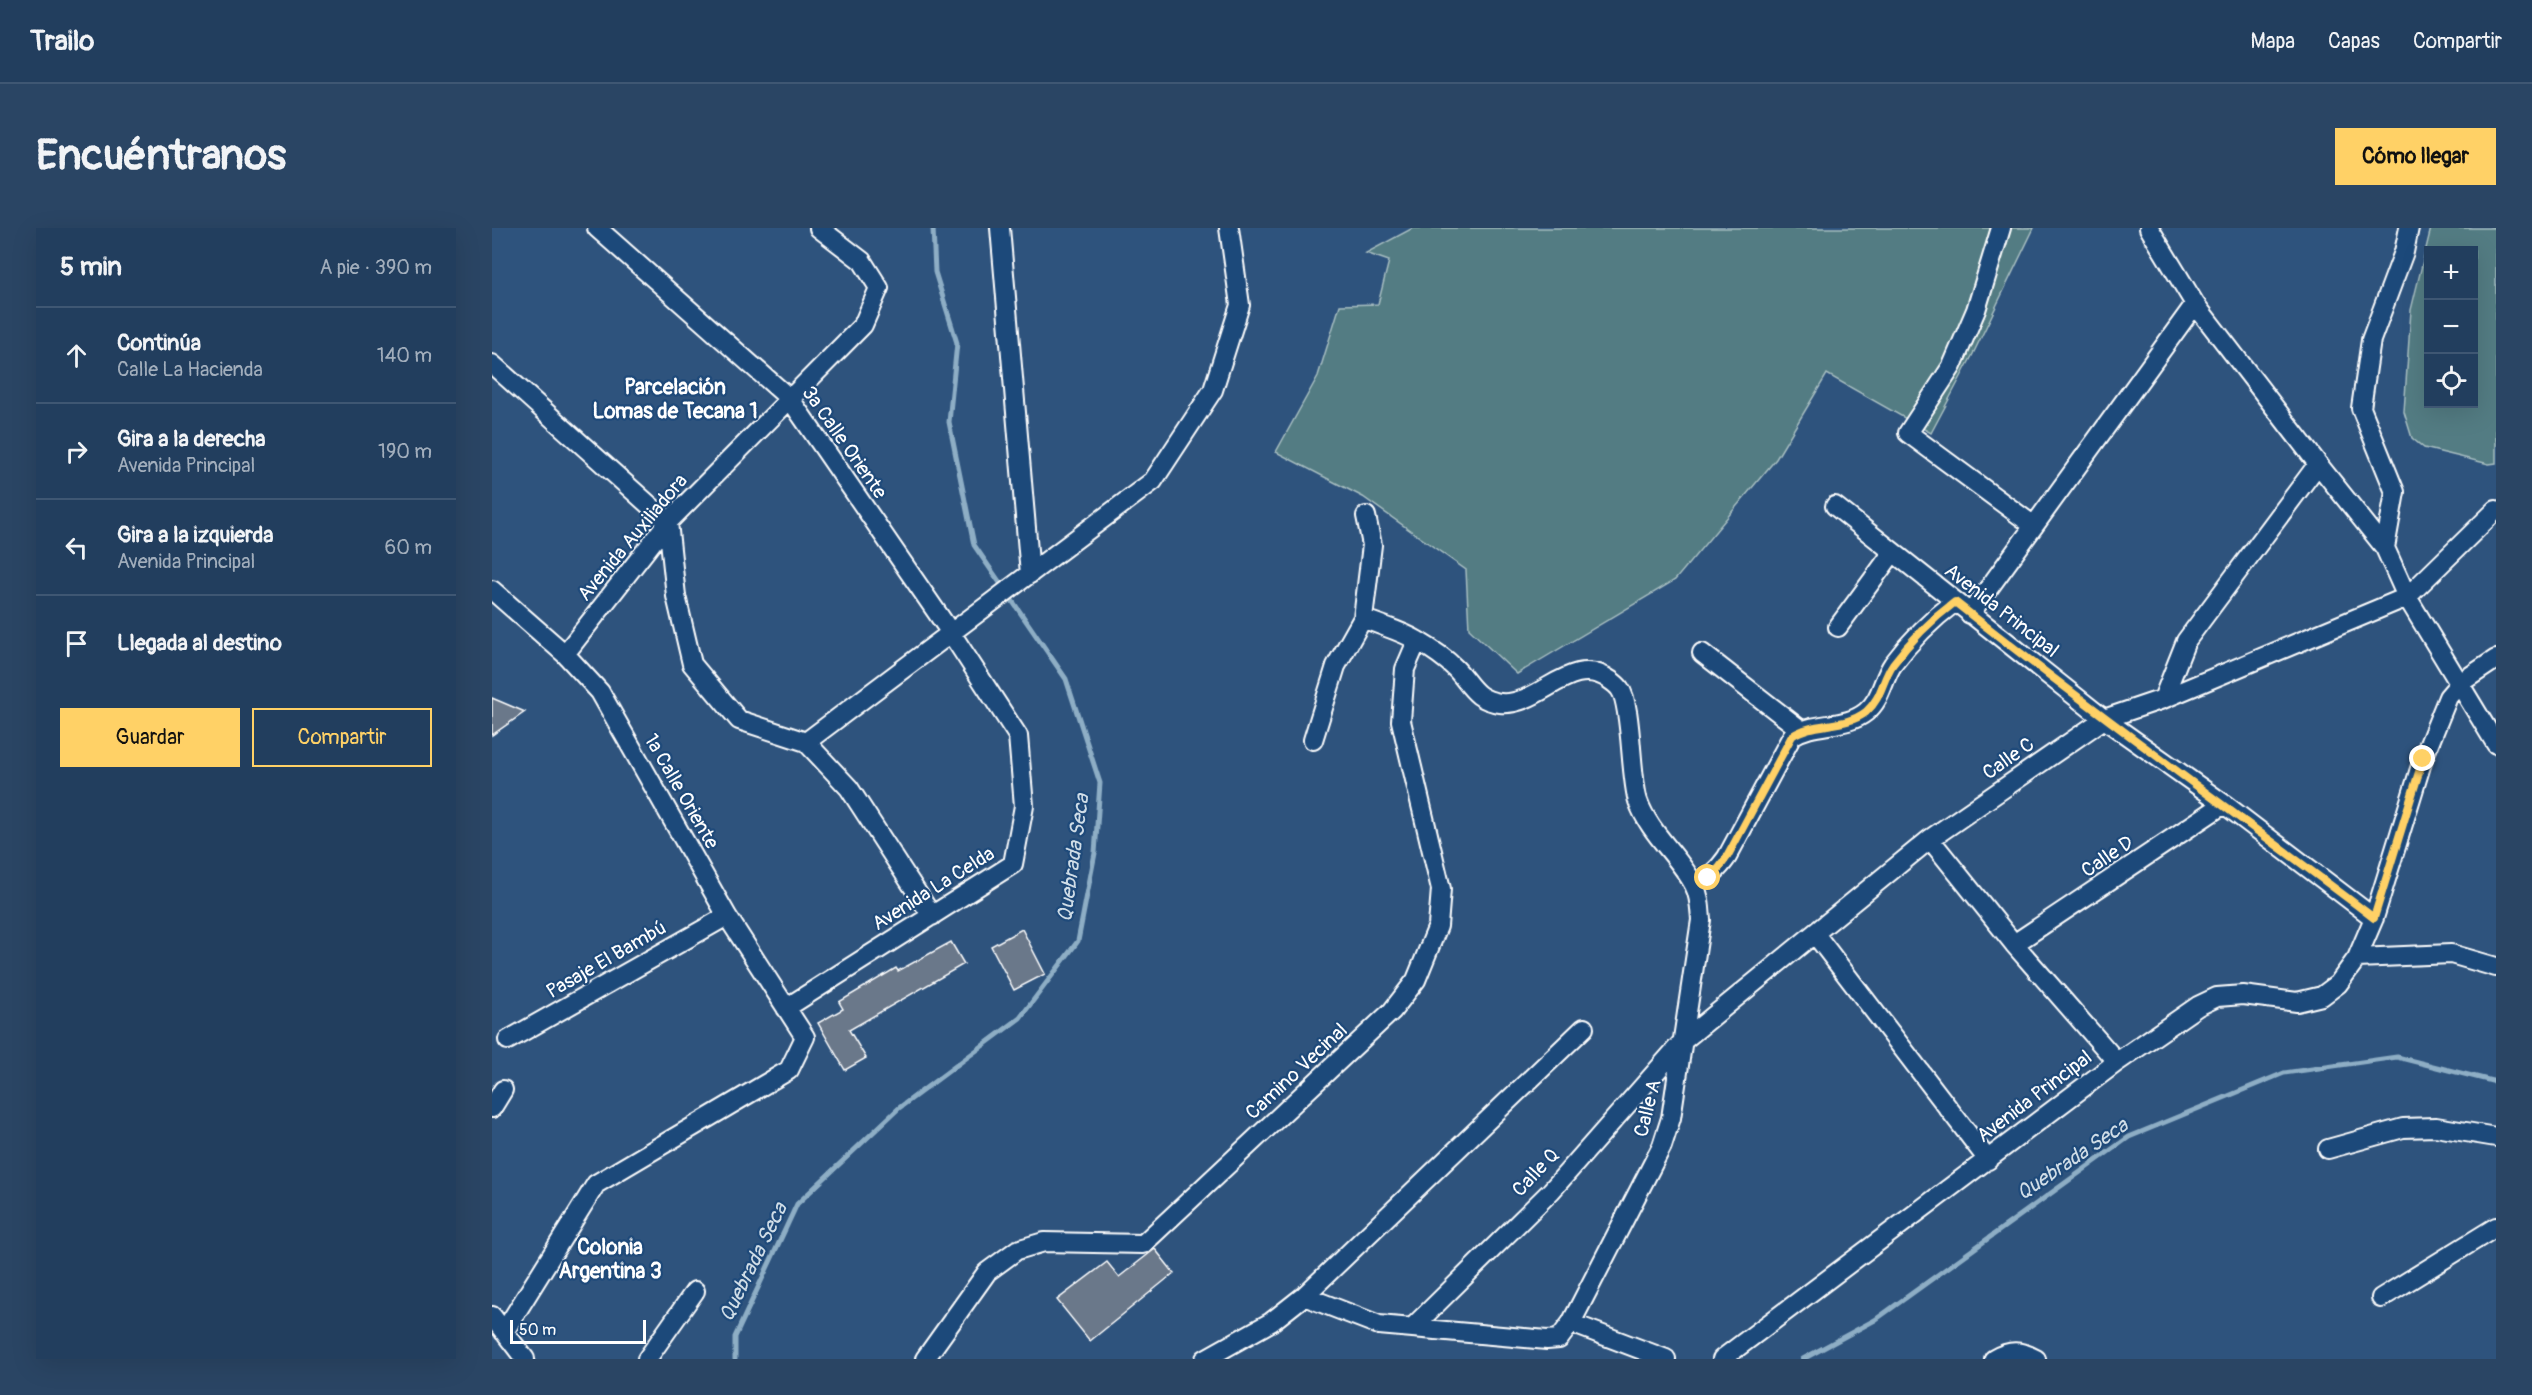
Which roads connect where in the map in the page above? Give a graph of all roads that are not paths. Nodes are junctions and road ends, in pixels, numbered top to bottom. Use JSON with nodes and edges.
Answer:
{"nodes":[{"id":1,"x":597,"y":228,"type":"edge"},
{"id":2,"x":819,"y":228,"type":"edge"},
{"id":3,"x":1000,"y":228,"type":"edge"},
{"id":4,"x":1229,"y":228,"type":"edge"},
{"id":5,"x":2001,"y":228,"type":"edge"},
{"id":6,"x":2149,"y":228,"type":"edge"},
{"id":7,"x":2409,"y":228,"type":"edge"},
{"id":8,"x":2194,"y":304,"type":"junction"},
{"id":9,"x":492,"y":364,"type":"edge"},
{"id":10,"x":790,"y":399,"type":"junction"},
{"id":11,"x":2318,"y":464,"type":"junction"},
{"id":12,"x":1835,"y":506,"type":"dead end"},
{"id":13,"x":2496,"y":510,"type":"edge"},
{"id":14,"x":1366,"y":516,"type":"dead end"},
{"id":15,"x":668,"y":522,"type":"junction"},
{"id":16,"x":2034,"y":526,"type":"junction"},
{"id":17,"x":2385,"y":548,"type":"junction"},
{"id":18,"x":1893,"y":552,"type":"junction"},
{"id":19,"x":1030,"y":574,"type":"junction"},
{"id":20,"x":492,"y":590,"type":"edge"},
{"id":21,"x":2407,"y":597,"type":"junction"},
{"id":22,"x":1955,"y":602,"type":"junction"},
{"id":23,"x":1970,"y":614,"type":"junction"},
{"id":24,"x":1363,"y":618,"type":"junction"},
{"id":25,"x":1838,"y":627,"type":"dead end"},
{"id":26,"x":951,"y":633,"type":"junction"},
{"id":27,"x":1417,"y":641,"type":"junction"},
{"id":28,"x":1702,"y":653,"type":"dead end"},
{"id":29,"x":565,"y":654,"type":"junction"},
{"id":30,"x":2496,"y":659,"type":"edge"},
{"id":31,"x":2460,"y":682,"type":"junction"},
{"id":32,"x":2163,"y":699,"type":"junction"},
{"id":33,"x":2104,"y":719,"type":"junction"},
{"id":34,"x":1801,"y":730,"type":"junction"},
{"id":35,"x":1313,"y":740,"type":"dead end"},
{"id":36,"x":806,"y":742,"type":"junction"},
{"id":37,"x":2496,"y":744,"type":"edge"},
{"id":38,"x":2224,"y":804,"type":"junction"},
{"id":39,"x":1930,"y":838,"type":"junction"},
{"id":40,"x":1694,"y":884,"type":"junction"},
{"id":41,"x":727,"y":916,"type":"junction"},
{"id":42,"x":932,"y":916,"type":"junction"},
{"id":43,"x":2374,"y":918,"type":"junction"},
{"id":44,"x":1815,"y":934,"type":"junction"},
{"id":45,"x":2014,"y":944,"type":"junction"},
{"id":46,"x":2357,"y":958,"type":"junction"},
{"id":47,"x":2496,"y":967,"type":"edge"},
{"id":48,"x":786,"y":1008,"type":"junction"},
{"id":49,"x":1584,"y":1028,"type":"dead end"},
{"id":50,"x":508,"y":1040,"type":"dead end"},
{"id":51,"x":1684,"y":1041,"type":"junction"},
{"id":52,"x":2116,"y":1062,"type":"junction"},
{"id":53,"x":503,"y":1090,"type":"dead end"},
{"id":54,"x":492,"y":1108,"type":"edge"},
{"id":55,"x":2496,"y":1137,"type":"edge"},
{"id":56,"x":2328,"y":1149,"type":"dead end"},
{"id":57,"x":1988,"y":1160,"type":"junction"},
{"id":58,"x":2496,"y":1227,"type":"edge"},
{"id":59,"x":695,"y":1291,"type":"dead end"},
{"id":60,"x":1304,"y":1296,"type":"junction"},
{"id":61,"x":2381,"y":1298,"type":"dead end"},
{"id":62,"x":492,"y":1316,"type":"edge"},
{"id":63,"x":1571,"y":1323,"type":"junction"},
{"id":64,"x":1412,"y":1328,"type":"junction"},
{"id":65,"x":504,"y":1332,"type":"junction"},
{"id":66,"x":525,"y":1359,"type":"edge"},
{"id":67,"x":647,"y":1359,"type":"edge"},
{"id":68,"x":925,"y":1359,"type":"edge"},
{"id":69,"x":1205,"y":1359,"type":"edge"},
{"id":70,"x":1666,"y":1359,"type":"edge"},
{"id":71,"x":1722,"y":1359,"type":"edge"},
{"id":72,"x":1994,"y":1359,"type":"edge"},
{"id":73,"x":2036,"y":1359,"type":"edge"}],
"edges":[{"from":1,"to":10,"type":"street","name":"3a Calle Oriente"},
{"from":2,"to":10,"type":"street","name":"Avenida Auxiliadora"},
{"from":3,"to":19,"type":"street"},
{"from":4,"to":19,"type":"street"},
{"from":5,"to":16,"type":"street"},
{"from":6,"to":8,"type":"street"},
{"from":7,"to":17,"type":"street"},
{"from":8,"to":11,"type":"street"},
{"from":8,"to":16,"type":"street"},
{"from":9,"to":15,"type":"street"},
{"from":10,"to":15,"type":"street","name":"Avenida Auxiliadora"},
{"from":10,"to":26,"type":"street","name":"3a Calle Oriente"},
{"from":11,"to":17,"type":"street"},
{"from":11,"to":32,"type":"street"},
{"from":12,"to":18,"type":"street","name":"Avenida Principal"},
{"from":13,"to":21,"type":"street"},
{"from":14,"to":24,"type":"street"},
{"from":15,"to":29,"type":"street","name":"Avenida Auxiliadora"},
{"from":15,"to":36,"type":"street"},
{"from":16,"to":23,"type":"street"},
{"from":17,"to":21,"type":"street"},
{"from":18,"to":22,"type":"street","name":"Avenida Principal"},
{"from":18,"to":25,"type":"street"},
{"from":19,"to":26,"type":"street"},
{"from":20,"to":29,"type":"street","name":"1a Calle Oriente"},
{"from":21,"to":31,"type":"street"},
{"from":21,"to":32,"type":"street","name":"Calle C"},
{"from":22,"to":23,"type":"street","name":"Avenida Principal"},
{"from":22,"to":34,"type":"street"},
{"from":23,"to":33,"type":"street","name":"Avenida Principal"},
{"from":24,"to":27,"type":"street"},
{"from":24,"to":35,"type":"street"},
{"from":26,"to":36,"type":"street"},
{"from":26,"to":42,"type":"street","name":"Avenida La Celda"},
{"from":27,"to":40,"type":"street"},
{"from":27,"to":68,"type":"street","name":"Camino Vecinal"},
{"from":28,"to":34,"type":"street"},
{"from":29,"to":41,"type":"street","name":"1a Calle Oriente"},
{"from":30,"to":31,"type":"street","name":"Avenida Principal"},
{"from":31,"to":37,"type":"street"},
{"from":31,"to":43,"type":"street","name":"Avenida Principal"},
{"from":32,"to":33,"type":"street","name":"Calle C"},
{"from":33,"to":38,"type":"street","name":"Avenida Principal"},
{"from":33,"to":39,"type":"street","name":"Calle C"},
{"from":34,"to":40,"type":"street"},
{"from":36,"to":42,"type":"street"},
{"from":38,"to":43,"type":"street","name":"Avenida Principal"},
{"from":38,"to":45,"type":"street","name":"Calle D"},
{"from":39,"to":44,"type":"street","name":"Calle C"},
{"from":39,"to":45,"type":"street"},
{"from":40,"to":51,"type":"street","name":"Calle A"},
{"from":41,"to":48,"type":"street","name":"1a Calle Oriente"},
{"from":41,"to":50,"type":"street","name":"Pasaje El Bambú"},
{"from":42,"to":48,"type":"street","name":"Avenida La Celda"},
{"from":43,"to":46,"type":"street","name":"Avenida Principal"},
{"from":44,"to":51,"type":"street","name":"Calle C"},
{"from":44,"to":57,"type":"street"},
{"from":45,"to":52,"type":"street"},
{"from":46,"to":47,"type":"street"},
{"from":46,"to":52,"type":"street","name":"Avenida Principal"},
{"from":48,"to":65,"type":"street","name":"1a Calle Oriente"},
{"from":49,"to":60,"type":"street"},
{"from":51,"to":63,"type":"street","name":"Calle A"},
{"from":51,"to":64,"type":"street","name":"Calle Q"},
{"from":52,"to":57,"type":"street","name":"Avenida Principal"},
{"from":53,"to":54,"type":"street"},
{"from":55,"to":56,"type":"street"},
{"from":57,"to":71,"type":"street","name":"Avenida Principal"},
{"from":58,"to":61,"type":"street"},
{"from":59,"to":67,"type":"street"},
{"from":60,"to":64,"type":"street"},
{"from":60,"to":69,"type":"street"},
{"from":62,"to":65,"type":"street"},
{"from":63,"to":64,"type":"street"},
{"from":63,"to":70,"type":"street"},
{"from":65,"to":66,"type":"street"},
{"from":72,"to":73,"type":"street"}]}
